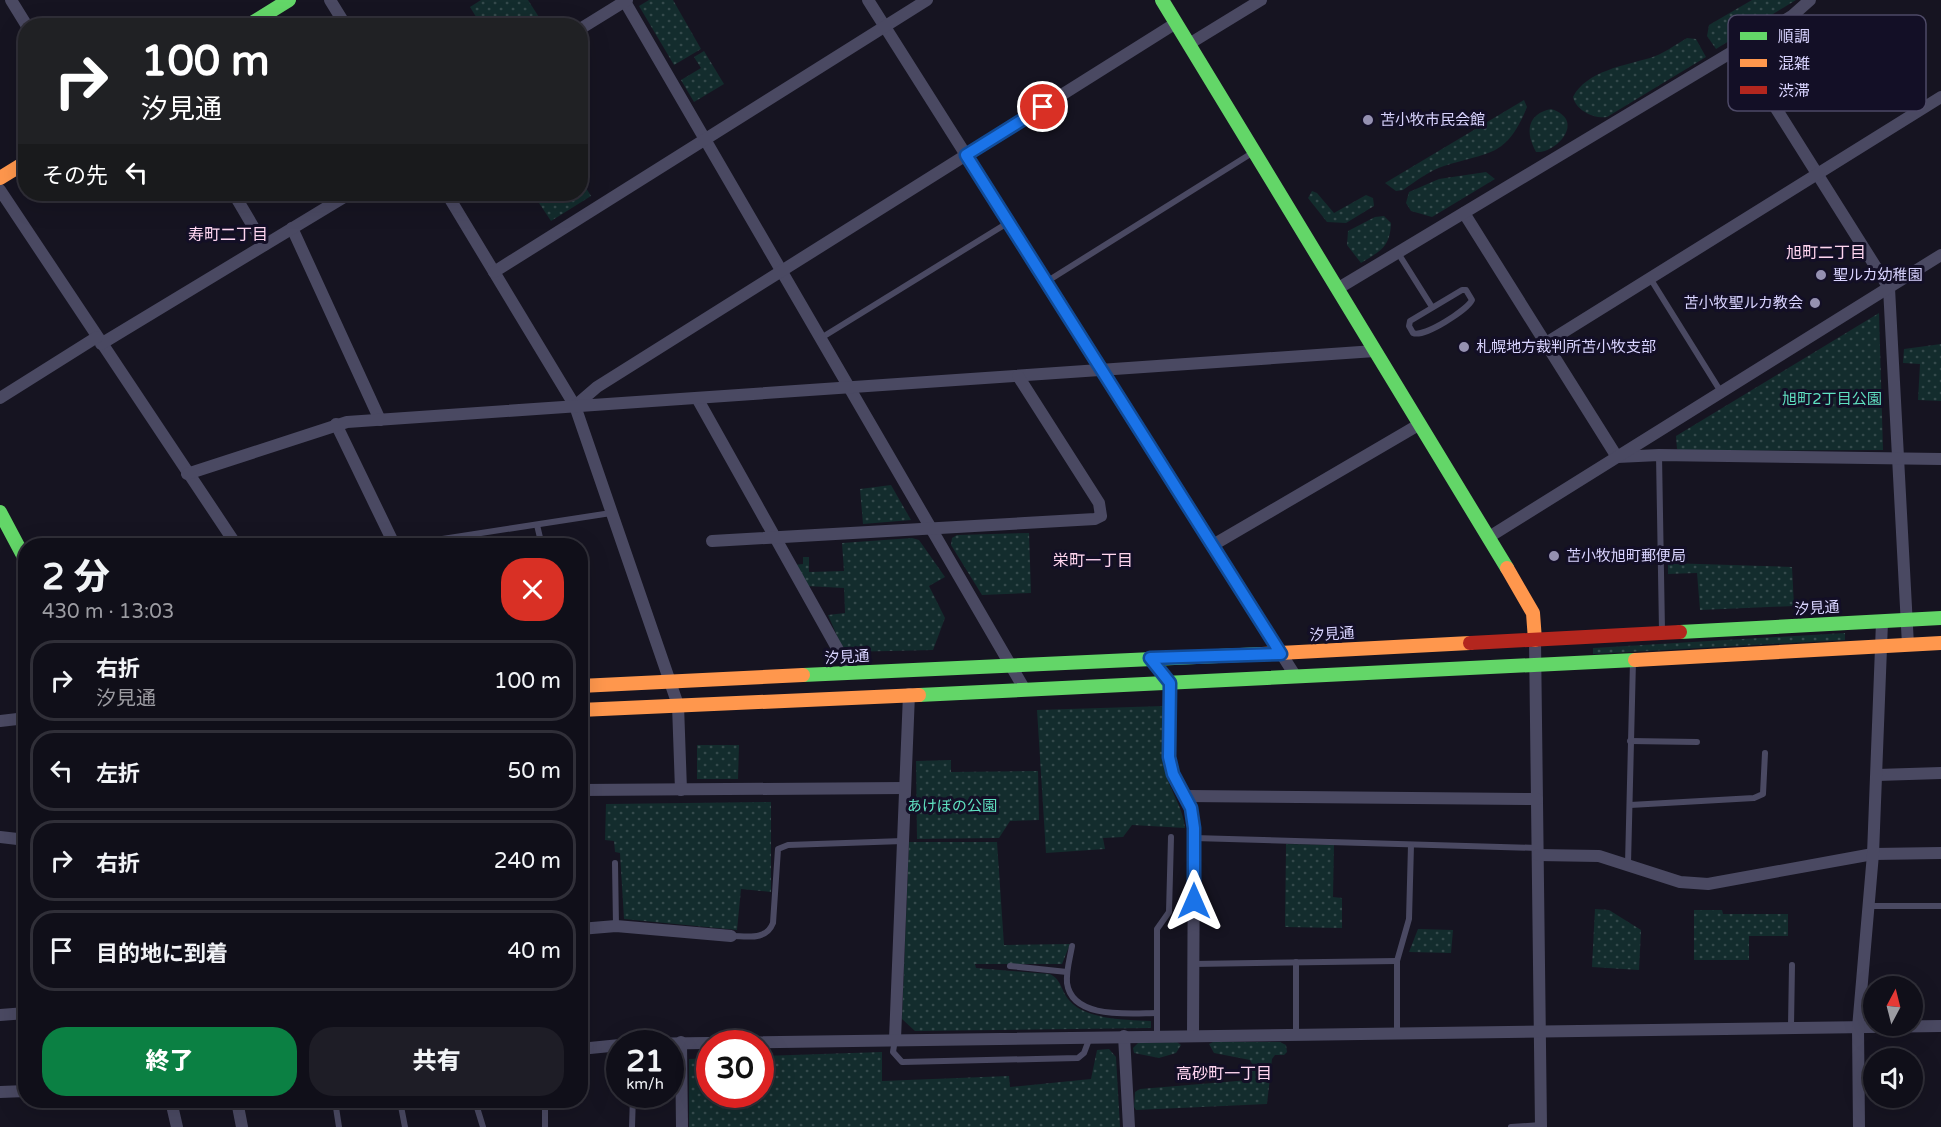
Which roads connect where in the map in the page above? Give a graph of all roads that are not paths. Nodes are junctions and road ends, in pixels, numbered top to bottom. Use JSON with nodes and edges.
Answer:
{"nodes":[{"id":1,"x":11,"y":0,"type":"edge"},
{"id":2,"x":289,"y":0,"type":"edge"},
{"id":3,"x":330,"y":0,"type":"edge"},
{"id":4,"x":626,"y":0,"type":"edge"},
{"id":5,"x":868,"y":0,"type":"edge"},
{"id":6,"x":927,"y":0,"type":"edge"},
{"id":7,"x":1162,"y":0,"type":"edge"},
{"id":8,"x":1261,"y":0,"type":"edge"},
{"id":9,"x":1810,"y":0,"type":"edge"},
{"id":10,"x":1793,"y":15,"type":"edge"},
{"id":11,"x":22,"y":18,"type":"edge"},
{"id":12,"x":261,"y":18,"type":"edge"},
{"id":13,"x":341,"y":18,"type":"edge"},
{"id":14,"x":1176,"y":23,"type":"junction"},
{"id":15,"x":588,"y":24,"type":"edge"},
{"id":16,"x":885,"y":26,"type":"junction"},
{"id":17,"x":1189,"y":44,"type":"junction"},
{"id":18,"x":1728,"y":54,"type":"edge"},
{"id":19,"x":1941,"y":97,"type":"edge"},
{"id":20,"x":1926,"y":106,"type":"edge"},
{"id":21,"x":1778,"y":111,"type":"edge"},
{"id":22,"x":1918,"y":111,"type":"edge"},
{"id":23,"x":705,"y":139,"type":"junction"},
{"id":24,"x":1254,"y":152,"type":"junction"},
{"id":25,"x":966,"y":155,"type":"junction"},
{"id":26,"x":18,"y":167,"type":"edge"},
{"id":27,"x":1817,"y":174,"type":"junction"},
{"id":28,"x":0,"y":178,"type":"edge"},
{"id":29,"x":0,"y":190,"type":"edge"},
{"id":30,"x":238,"y":201,"type":"edge"},
{"id":31,"x":338,"y":201,"type":"edge"},
{"id":32,"x":451,"y":201,"type":"edge"},
{"id":33,"x":1464,"y":213,"type":"junction"},
{"id":34,"x":1009,"y":222,"type":"junction"},
{"id":35,"x":292,"y":228,"type":"junction"},
{"id":36,"x":264,"y":245,"type":"junction"},
{"id":37,"x":1398,"y":253,"type":"junction"},
{"id":38,"x":1941,"y":255,"type":"edge"},
{"id":39,"x":782,"y":271,"type":"junction"},
{"id":40,"x":494,"y":272,"type":"junction"},
{"id":41,"x":1650,"y":278,"type":"junction"},
{"id":42,"x":1046,"y":282,"type":"junction"},
{"id":43,"x":1888,"y":288,"type":"junction"},
{"id":44,"x":1337,"y":289,"type":"junction"},
{"id":45,"x":1432,"y":307,"type":"junction"},
{"id":46,"x":820,"y":338,"type":"junction"},
{"id":47,"x":99,"y":340,"type":"junction"},
{"id":48,"x":1546,"y":343,"type":"junction"},
{"id":49,"x":1375,"y":351,"type":"junction"},
{"id":50,"x":1102,"y":371,"type":"junction"},
{"id":51,"x":1018,"y":376,"type":"junction"},
{"id":52,"x":849,"y":387,"type":"junction"},
{"id":53,"x":1721,"y":392,"type":"junction"},
{"id":54,"x":0,"y":398,"type":"edge"},
{"id":55,"x":697,"y":398,"type":"junction"},
{"id":56,"x":575,"y":406,"type":"junction"},
{"id":57,"x":380,"y":420,"type":"junction"},
{"id":58,"x":336,"y":424,"type":"junction"},
{"id":59,"x":1420,"y":424,"type":"junction"},
{"id":60,"x":1659,"y":455,"type":"junction"},
{"id":61,"x":1617,"y":457,"type":"junction"},
{"id":62,"x":1898,"y":459,"type":"junction"},
{"id":63,"x":1941,"y":459,"type":"edge"},
{"id":64,"x":187,"y":474,"type":"junction"},
{"id":65,"x":0,"y":512,"type":"edge"},
{"id":66,"x":611,"y":513,"type":"junction"},
{"id":67,"x":537,"y":525,"type":"junction"},
{"id":68,"x":930,"y":529,"type":"junction"},
{"id":69,"x":774,"y":537,"type":"junction"},
{"id":70,"x":1489,"y":537,"type":"junction"},
{"id":71,"x":231,"y":538,"type":"edge"},
{"id":72,"x":392,"y":538,"type":"edge"},
{"id":73,"x":450,"y":538,"type":"edge"},
{"id":74,"x":540,"y":538,"type":"edge"},
{"id":75,"x":712,"y":541,"type":"dead end"},
{"id":76,"x":1213,"y":545,"type":"junction"},
{"id":77,"x":18,"y":546,"type":"edge"},
{"id":78,"x":1941,"y":618,"type":"edge"},
{"id":79,"x":1907,"y":621,"type":"junction"},
{"id":80,"x":1882,"y":622,"type":"junction"},
{"id":81,"x":1662,"y":633,"type":"junction"},
{"id":82,"x":1535,"y":640,"type":"junction"},
{"id":83,"x":1941,"y":643,"type":"edge"},
{"id":84,"x":1908,"y":645,"type":"junction"},
{"id":85,"x":1881,"y":648,"type":"junction"},
{"id":86,"x":1281,"y":654,"type":"junction"},
{"id":87,"x":1150,"y":658,"type":"junction"},
{"id":88,"x":1633,"y":661,"type":"junction"},
{"id":89,"x":1011,"y":665,"type":"junction"},
{"id":90,"x":1536,"y":666,"type":"junction"},
{"id":91,"x":851,"y":673,"type":"junction"},
{"id":92,"x":1296,"y":677,"type":"junction"},
{"id":93,"x":668,"y":682,"type":"junction"},
{"id":94,"x":1170,"y":683,"type":"junction"},
{"id":95,"x":588,"y":686,"type":"edge"},
{"id":96,"x":1025,"y":690,"type":"junction"},
{"id":97,"x":909,"y":694,"type":"junction"},
{"id":98,"x":678,"y":705,"type":"junction"},
{"id":99,"x":588,"y":710,"type":"edge"},
{"id":100,"x":18,"y":719,"type":"edge"},
{"id":101,"x":0,"y":721,"type":"edge"},
{"id":102,"x":1630,"y":741,"type":"junction"},
{"id":103,"x":1697,"y":742,"type":"dead end"},
{"id":104,"x":1766,"y":753,"type":"dead end"},
{"id":105,"x":1941,"y":772,"type":"edge"},
{"id":106,"x":1877,"y":775,"type":"junction"},
{"id":107,"x":905,"y":789,"type":"junction"},
{"id":108,"x":588,"y":790,"type":"edge"},
{"id":109,"x":681,"y":790,"type":"junction"},
{"id":110,"x":1186,"y":796,"type":"junction"},
{"id":111,"x":1537,"y":799,"type":"junction"},
{"id":112,"x":1630,"y":804,"type":"junction"},
{"id":113,"x":0,"y":837,"type":"edge"},
{"id":114,"x":1171,"y":837,"type":"dead end"},
{"id":115,"x":1194,"y":838,"type":"junction"},
{"id":116,"x":18,"y":839,"type":"edge"},
{"id":117,"x":903,"y":841,"type":"junction"},
{"id":118,"x":1411,"y":845,"type":"junction"},
{"id":119,"x":1538,"y":851,"type":"junction"},
{"id":120,"x":1941,"y":853,"type":"edge"},
{"id":121,"x":1873,"y":854,"type":"junction"},
{"id":122,"x":615,"y":863,"type":"dead end"},
{"id":123,"x":1628,"y":864,"type":"junction"},
{"id":124,"x":1869,"y":906,"type":"junction"},
{"id":125,"x":1941,"y":906,"type":"edge"},
{"id":126,"x":616,"y":926,"type":"junction"},
{"id":127,"x":588,"y":928,"type":"edge"},
{"id":128,"x":731,"y":936,"type":"joint"},
{"id":129,"x":1072,"y":946,"type":"dead end"},
{"id":130,"x":1396,"y":961,"type":"junction"},
{"id":131,"x":1296,"y":962,"type":"junction"},
{"id":132,"x":1193,"y":963,"type":"junction"},
{"id":133,"x":1792,"y":965,"type":"dead end"},
{"id":134,"x":1010,"y":966,"type":"dead end"},
{"id":135,"x":1067,"y":972,"type":"junction"},
{"id":136,"x":1157,"y":1013,"type":"junction"},
{"id":137,"x":18,"y":1014,"type":"edge"},
{"id":138,"x":0,"y":1015,"type":"edge"},
{"id":139,"x":1791,"y":1026,"type":"junction"},
{"id":140,"x":1941,"y":1026,"type":"edge"},
{"id":141,"x":1858,"y":1028,"type":"junction"},
{"id":142,"x":1540,"y":1030,"type":"junction"},
{"id":143,"x":1397,"y":1032,"type":"junction"},
{"id":144,"x":1296,"y":1034,"type":"junction"},
{"id":145,"x":1193,"y":1035,"type":"junction"},
{"id":146,"x":1124,"y":1036,"type":"junction"},
{"id":147,"x":1157,"y":1036,"type":"junction"},
{"id":148,"x":1091,"y":1037,"type":"junction"},
{"id":149,"x":895,"y":1039,"type":"junction"},
{"id":150,"x":684,"y":1042,"type":"edge"},
{"id":151,"x":606,"y":1046,"type":"edge"},
{"id":152,"x":588,"y":1048,"type":"edge"},
{"id":153,"x":18,"y":1091,"type":"edge"},
{"id":154,"x":0,"y":1092,"type":"edge"},
{"id":155,"x":173,"y":1108,"type":"edge"},
{"id":156,"x":238,"y":1108,"type":"edge"},
{"id":157,"x":335,"y":1108,"type":"edge"},
{"id":158,"x":401,"y":1108,"type":"edge"},
{"id":159,"x":477,"y":1108,"type":"edge"},
{"id":160,"x":545,"y":1108,"type":"edge"},
{"id":161,"x":633,"y":1108,"type":"edge"},
{"id":162,"x":682,"y":1108,"type":"edge"},
{"id":163,"x":1541,"y":1126,"type":"edge"},
{"id":164,"x":177,"y":1127,"type":"edge"},
{"id":165,"x":242,"y":1127,"type":"edge"},
{"id":166,"x":339,"y":1127,"type":"edge"},
{"id":167,"x":405,"y":1127,"type":"edge"},
{"id":168,"x":483,"y":1127,"type":"edge"},
{"id":169,"x":545,"y":1127,"type":"edge"},
{"id":170,"x":632,"y":1127,"type":"edge"},
{"id":171,"x":682,"y":1127,"type":"edge"},
{"id":172,"x":1129,"y":1127,"type":"edge"},
{"id":173,"x":1511,"y":1127,"type":"edge"},
{"id":174,"x":1859,"y":1127,"type":"edge"}],
"edges":[{"from":1,"to":11,"type":"street"},
{"from":2,"to":12,"type":"main road"},
{"from":3,"to":13,"type":"street"},
{"from":4,"to":15,"type":"street"},
{"from":4,"to":23,"type":"street"},
{"from":5,"to":16,"type":"street"},
{"from":6,"to":16,"type":"street"},
{"from":7,"to":14,"type":"main road"},
{"from":8,"to":17,"type":"street"},
{"from":9,"to":10,"type":"street"},
{"from":14,"to":17,"type":"main road"},
{"from":14,"to":25,"type":"street"},
{"from":16,"to":23,"type":"street"},
{"from":16,"to":25,"type":"street"},
{"from":17,"to":24,"type":"main road"},
{"from":18,"to":33,"type":"street"},
{"from":19,"to":20,"type":"street"},
{"from":21,"to":27,"type":"street"},
{"from":22,"to":27,"type":"street"},
{"from":23,"to":39,"type":"street"},
{"from":23,"to":40,"type":"street"},
{"from":24,"to":42,"type":"lane"},
{"from":24,"to":44,"type":"main road"},
{"from":25,"to":34,"type":"street"},
{"from":25,"to":39,"type":"street"},
{"from":26,"to":28,"type":"main road"},
{"from":27,"to":41,"type":"street"},
{"from":27,"to":43,"type":"street"},
{"from":29,"to":47,"type":"street"},
{"from":30,"to":36,"type":"street"},
{"from":31,"to":35,"type":"street"},
{"from":32,"to":40,"type":"street"},
{"from":33,"to":37,"type":"street"},
{"from":33,"to":48,"type":"street"},
{"from":34,"to":42,"type":"street"},
{"from":34,"to":46,"type":"lane"},
{"from":35,"to":36,"type":"street"},
{"from":35,"to":57,"type":"street"},
{"from":36,"to":47,"type":"street"},
{"from":37,"to":44,"type":"street"},
{"from":37,"to":45,"type":"lane"},
{"from":38,"to":43,"type":"street"},
{"from":39,"to":46,"type":"street"},
{"from":39,"to":56,"type":"street"},
{"from":40,"to":56,"type":"street"},
{"from":41,"to":48,"type":"street"},
{"from":41,"to":53,"type":"lane"},
{"from":42,"to":50,"type":"street"},
{"from":43,"to":53,"type":"street"},
{"from":43,"to":62,"type":"street"},
{"from":44,"to":49,"type":"main road"},
{"from":45,"to":45,"type":"lane"},
{"from":46,"to":52,"type":"street"},
{"from":47,"to":54,"type":"street"},
{"from":47,"to":64,"type":"street"},
{"from":48,"to":61,"type":"street"},
{"from":49,"to":50,"type":"street"},
{"from":49,"to":59,"type":"main road"},
{"from":50,"to":51,"type":"street"},
{"from":50,"to":76,"type":"street"},
{"from":51,"to":52,"type":"street"},
{"from":51,"to":68,"type":"street"},
{"from":52,"to":55,"type":"street"},
{"from":52,"to":68,"type":"street"},
{"from":53,"to":61,"type":"street"},
{"from":55,"to":56,"type":"street"},
{"from":55,"to":69,"type":"street"},
{"from":56,"to":57,"type":"street"},
{"from":56,"to":66,"type":"street"},
{"from":57,"to":58,"type":"street"},
{"from":58,"to":64,"type":"street"},
{"from":58,"to":72,"type":"street"},
{"from":59,"to":70,"type":"main road"},
{"from":59,"to":76,"type":"street"},
{"from":60,"to":61,"type":"street"},
{"from":60,"to":62,"type":"street"},
{"from":60,"to":81,"type":"lane"},
{"from":61,"to":70,"type":"street"},
{"from":62,"to":63,"type":"street"},
{"from":62,"to":79,"type":"street"},
{"from":64,"to":71,"type":"street"},
{"from":65,"to":77,"type":"main road"},
{"from":66,"to":67,"type":"lane"},
{"from":66,"to":93,"type":"street"},
{"from":67,"to":73,"type":"lane"},
{"from":67,"to":74,"type":"lane"},
{"from":68,"to":69,"type":"street"},
{"from":68,"to":89,"type":"street"},
{"from":69,"to":75,"type":"street"},
{"from":69,"to":91,"type":"street"},
{"from":70,"to":82,"type":"main road"},
{"from":76,"to":86,"type":"street"},
{"from":78,"to":79,"type":"main road","name":"汐見通"},
{"from":79,"to":80,"type":"main road","name":"汐見通"},
{"from":79,"to":84,"type":"street"},
{"from":80,"to":81,"type":"main road","name":"汐見通"},
{"from":80,"to":85,"type":"street"},
{"from":81,"to":82,"type":"main road","name":"汐見通"},
{"from":82,"to":86,"type":"main road","name":"汐見通"},
{"from":82,"to":90,"type":"street"},
{"from":83,"to":84,"type":"main road"},
{"from":84,"to":85,"type":"main road"},
{"from":85,"to":88,"type":"main road"},
{"from":85,"to":106,"type":"street"},
{"from":86,"to":87,"type":"main road","name":"汐見通"},
{"from":86,"to":92,"type":"street"},
{"from":87,"to":89,"type":"main road","name":"汐見通"},
{"from":87,"to":94,"type":"street"},
{"from":88,"to":90,"type":"main road"},
{"from":88,"to":102,"type":"lane"},
{"from":89,"to":91,"type":"main road","name":"汐見通"},
{"from":89,"to":96,"type":"street"},
{"from":90,"to":92,"type":"main road"},
{"from":90,"to":111,"type":"street"},
{"from":91,"to":93,"type":"main road","name":"汐見通"},
{"from":92,"to":94,"type":"main road"},
{"from":93,"to":95,"type":"main road","name":"汐見通"},
{"from":93,"to":98,"type":"street"},
{"from":94,"to":96,"type":"main road"},
{"from":94,"to":110,"type":"street"},
{"from":96,"to":97,"type":"main road"},
{"from":97,"to":98,"type":"main road"},
{"from":97,"to":107,"type":"street"},
{"from":98,"to":99,"type":"main road"},
{"from":98,"to":109,"type":"street"},
{"from":100,"to":101,"type":"street"},
{"from":102,"to":103,"type":"lane"},
{"from":102,"to":112,"type":"lane"},
{"from":104,"to":112,"type":"lane"},
{"from":105,"to":106,"type":"street"},
{"from":106,"to":121,"type":"street"},
{"from":107,"to":109,"type":"street"},
{"from":107,"to":117,"type":"street"},
{"from":108,"to":109,"type":"street"},
{"from":110,"to":111,"type":"street"},
{"from":110,"to":115,"type":"street"},
{"from":111,"to":119,"type":"street"},
{"from":112,"to":123,"type":"lane"},
{"from":113,"to":116,"type":"street"},
{"from":114,"to":136,"type":"lane"},
{"from":115,"to":118,"type":"lane"},
{"from":115,"to":132,"type":"street"},
{"from":117,"to":128,"type":"lane"},
{"from":117,"to":149,"type":"street"},
{"from":118,"to":119,"type":"lane"},
{"from":118,"to":130,"type":"lane"},
{"from":119,"to":123,"type":"street"},
{"from":119,"to":142,"type":"street"},
{"from":120,"to":121,"type":"street"},
{"from":121,"to":123,"type":"street"},
{"from":121,"to":124,"type":"street"},
{"from":122,"to":126,"type":"lane"},
{"from":124,"to":125,"type":"lane"},
{"from":124,"to":141,"type":"street"},
{"from":126,"to":127,"type":"street"},
{"from":126,"to":128,"type":"street"},
{"from":129,"to":135,"type":"lane"},
{"from":130,"to":131,"type":"lane"},
{"from":130,"to":143,"type":"lane"},
{"from":131,"to":132,"type":"lane"},
{"from":131,"to":144,"type":"lane"},
{"from":132,"to":145,"type":"street"},
{"from":133,"to":139,"type":"lane"},
{"from":134,"to":135,"type":"lane"},
{"from":135,"to":136,"type":"lane"},
{"from":136,"to":147,"type":"lane"},
{"from":137,"to":138,"type":"street"},
{"from":139,"to":141,"type":"street"},
{"from":139,"to":142,"type":"street"},
{"from":140,"to":141,"type":"street"},
{"from":141,"to":174,"type":"street"},
{"from":142,"to":143,"type":"street"},
{"from":142,"to":163,"type":"street"},
{"from":143,"to":144,"type":"street"},
{"from":144,"to":145,"type":"street"},
{"from":145,"to":147,"type":"street"},
{"from":146,"to":147,"type":"street"},
{"from":146,"to":148,"type":"street"},
{"from":146,"to":172,"type":"street"},
{"from":148,"to":149,"type":"street"},
{"from":148,"to":149,"type":"lane"},
{"from":149,"to":150,"type":"street"},
{"from":151,"to":152,"type":"street"},
{"from":153,"to":154,"type":"street"},
{"from":155,"to":164,"type":"street"},
{"from":156,"to":165,"type":"street"},
{"from":157,"to":166,"type":"lane"},
{"from":158,"to":167,"type":"lane"},
{"from":159,"to":168,"type":"lane"},
{"from":160,"to":169,"type":"lane"},
{"from":161,"to":170,"type":"lane"},
{"from":162,"to":171,"type":"street"},
{"from":163,"to":173,"type":"lane"}]}
